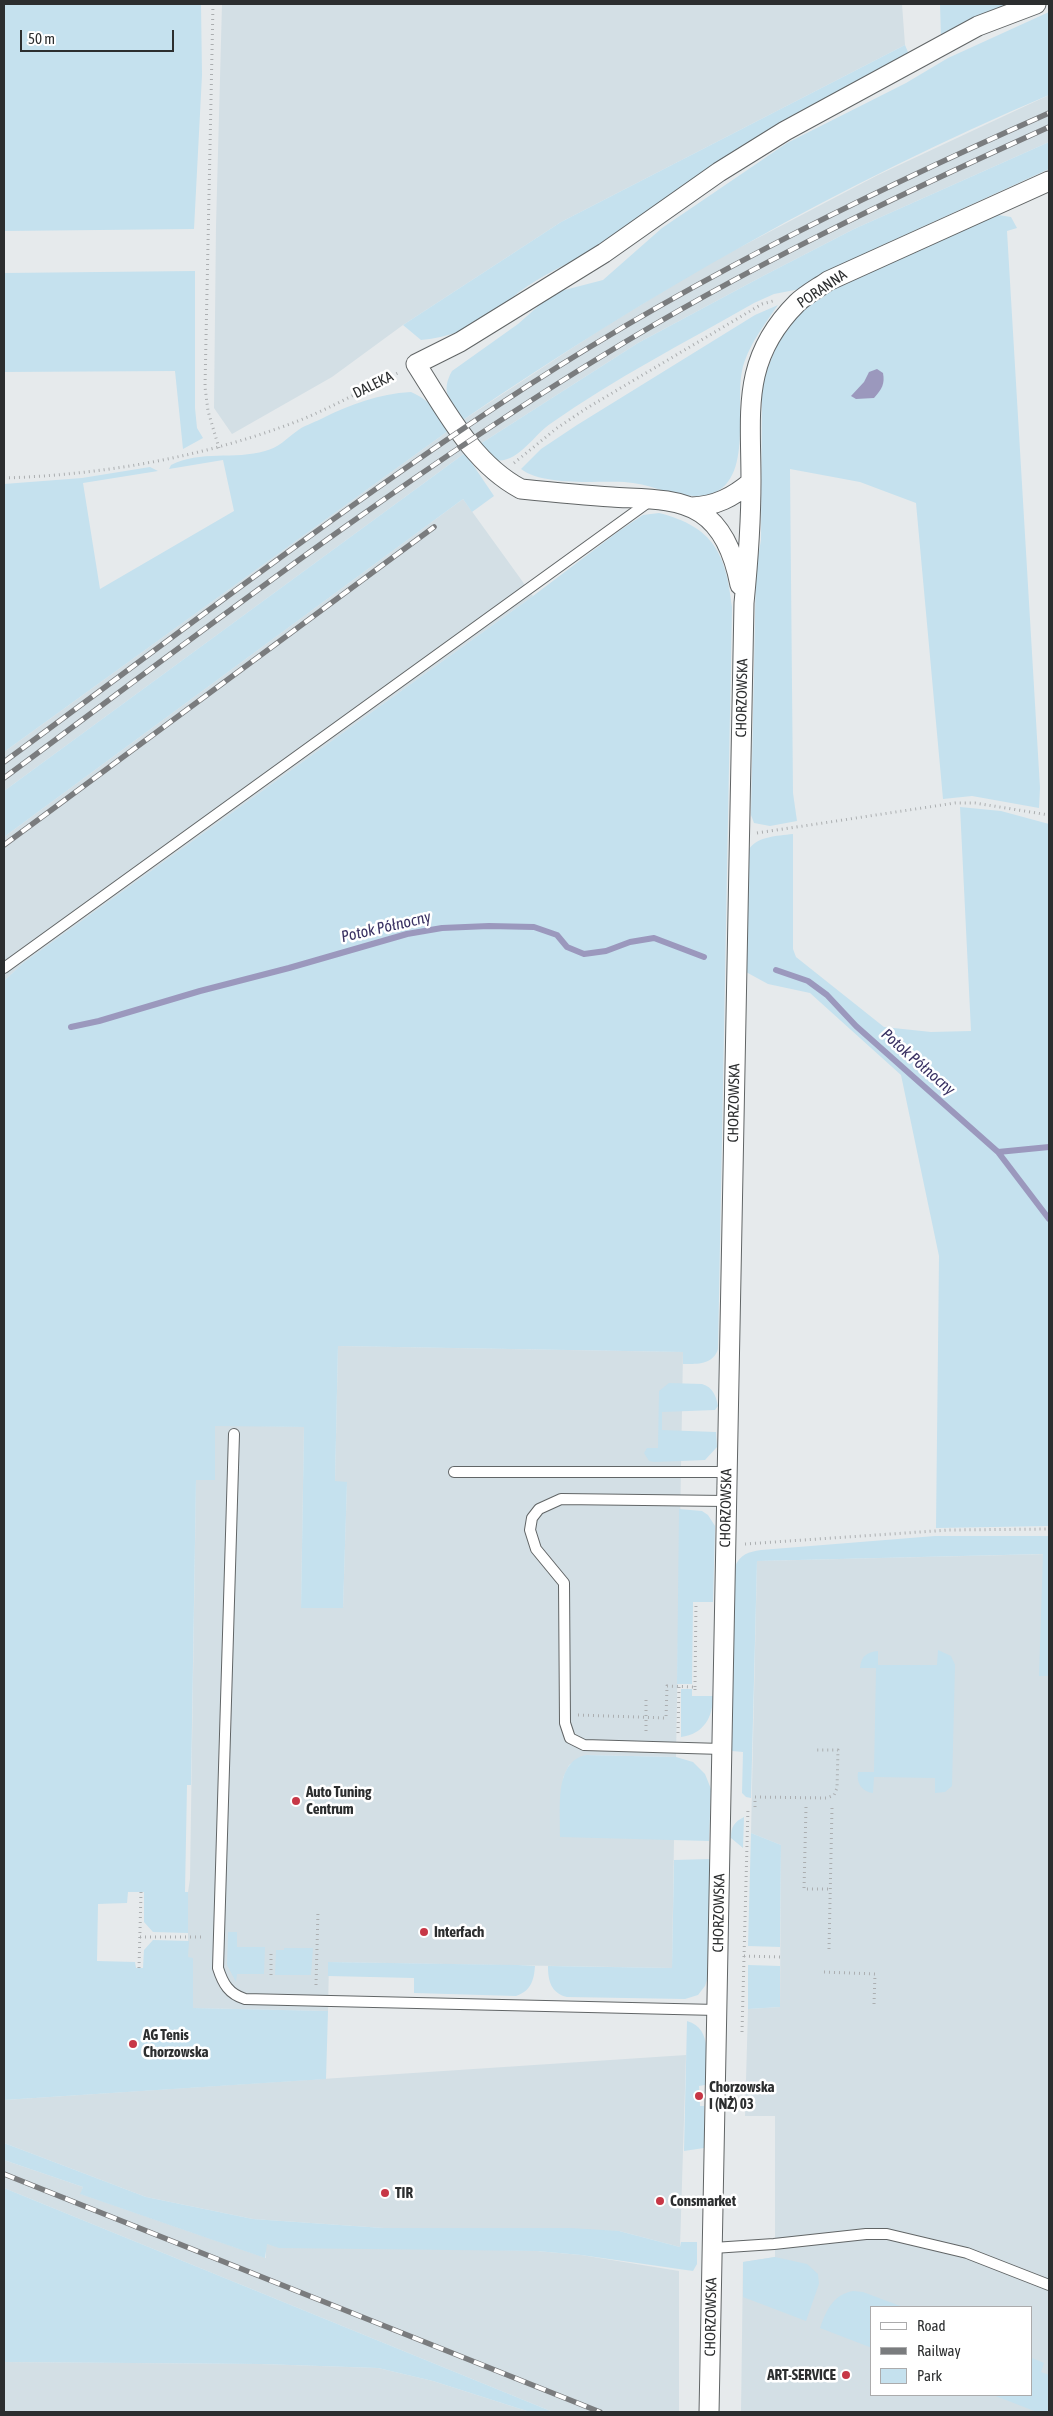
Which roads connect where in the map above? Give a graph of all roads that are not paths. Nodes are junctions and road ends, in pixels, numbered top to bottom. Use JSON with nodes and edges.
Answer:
{"nodes":[{"id":1,"x":1036,"y":4,"type":"edge"},
{"id":2,"x":1049,"y":181,"type":"edge"},
{"id":3,"x":751,"y":482,"type":"junction"},
{"id":4,"x":651,"y":500,"type":"junction"},
{"id":5,"x":692,"y":507,"type":"junction"},
{"id":6,"x":744,"y":603,"type":"junction"},
{"id":7,"x":4,"y":968,"type":"edge"},
{"id":8,"x":234,"y":1434,"type":"dead end"},
{"id":9,"x":454,"y":1472,"type":"dead end"},
{"id":10,"x":727,"y":1472,"type":"junction"},
{"id":11,"x":726,"y":1501,"type":"junction"},
{"id":12,"x":722,"y":1749,"type":"junction"},
{"id":13,"x":717,"y":2010,"type":"junction"},
{"id":14,"x":713,"y":2248,"type":"junction"},
{"id":15,"x":1049,"y":2284,"type":"edge"},
{"id":16,"x":709,"y":2412,"type":"edge"}],
"edges":[{"from":1,"to":4,"type":"street"},
{"from":2,"to":3,"type":"street","name":"PORANNA"},
{"from":3,"to":5,"type":"street"},
{"from":3,"to":6,"type":"street","name":"PORANNA"},
{"from":4,"to":5,"type":"street"},
{"from":4,"to":7,"type":"lane"},
{"from":5,"to":6,"type":"street"},
{"from":6,"to":10,"type":"street","name":"CHORZOWSKA"},
{"from":8,"to":13,"type":"lane"},
{"from":9,"to":10,"type":"lane"},
{"from":10,"to":11,"type":"street","name":"CHORZOWSKA"},
{"from":11,"to":12,"type":"street","name":"CHORZOWSKA"},
{"from":11,"to":12,"type":"lane"},
{"from":12,"to":13,"type":"street","name":"CHORZOWSKA"},
{"from":13,"to":14,"type":"street","name":"CHORZOWSKA"},
{"from":14,"to":15,"type":"lane"},
{"from":14,"to":16,"type":"street","name":"CHORZOWSKA"}]}
